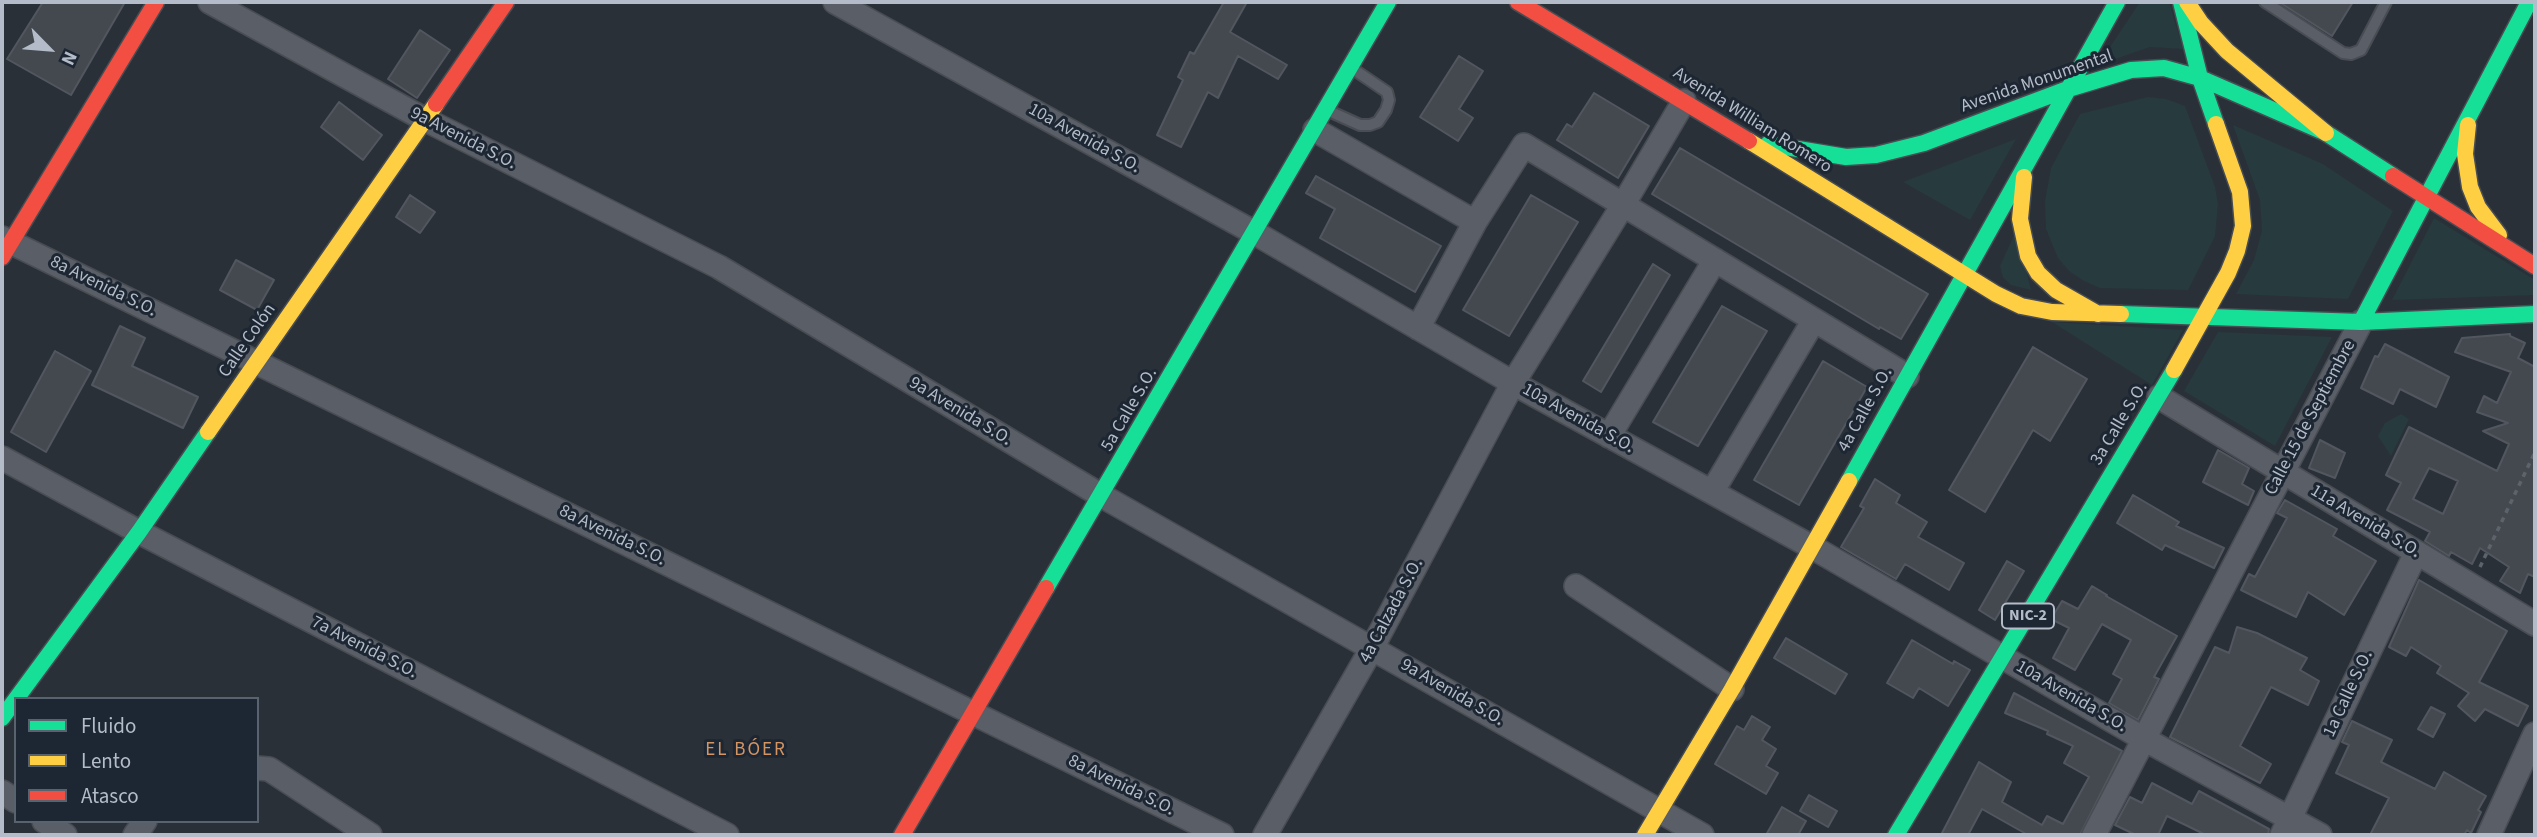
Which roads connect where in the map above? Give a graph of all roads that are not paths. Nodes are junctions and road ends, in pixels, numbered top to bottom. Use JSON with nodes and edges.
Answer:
{"nodes":[{"id":1,"x":156,"y":2,"type":"edge"},
{"id":2,"x":210,"y":2,"type":"edge"},
{"id":3,"x":506,"y":2,"type":"edge"},
{"id":4,"x":835,"y":2,"type":"edge"},
{"id":5,"x":1388,"y":2,"type":"edge"},
{"id":6,"x":1518,"y":2,"type":"edge"},
{"id":7,"x":2117,"y":2,"type":"edge"},
{"id":8,"x":2181,"y":2,"type":"edge"},
{"id":9,"x":2187,"y":2,"type":"edge"},
{"id":10,"x":2265,"y":2,"type":"edge"},
{"id":11,"x":2386,"y":2,"type":"edge"},
{"id":12,"x":2529,"y":2,"type":"edge"},
{"id":13,"x":1350,"y":67,"type":"junction"},
{"id":14,"x":2200,"y":78,"type":"junction"},
{"id":15,"x":2065,"y":90,"type":"junction"},
{"id":16,"x":1684,"y":101,"type":"junction"},
{"id":17,"x":2469,"y":116,"type":"junction"},
{"id":18,"x":424,"y":119,"type":"junction"},
{"id":19,"x":1320,"y":120,"type":"junction"},
{"id":20,"x":1722,"y":125,"type":"junction"},
{"id":21,"x":2326,"y":133,"type":"junction"},
{"id":22,"x":2029,"y":158,"type":"junction"},
{"id":23,"x":2427,"y":197,"type":"junction"},
{"id":24,"x":1623,"y":205,"type":"junction"},
{"id":25,"x":1475,"y":222,"type":"junction"},
{"id":26,"x":1255,"y":233,"type":"junction"},
{"id":27,"x":5,"y":246,"type":"edge"},
{"id":28,"x":2517,"y":254,"type":"junction"},
{"id":29,"x":1715,"y":261,"type":"junction"},
{"id":30,"x":2535,"y":266,"type":"edge"},
{"id":31,"x":1964,"y":274,"type":"junction"},
{"id":32,"x":2098,"y":314,"type":"junction"},
{"id":33,"x":2535,"y":314,"type":"edge"},
{"id":34,"x":2204,"y":317,"type":"junction"},
{"id":35,"x":1814,"y":320,"type":"junction"},
{"id":36,"x":2361,"y":322,"type":"junction"},
{"id":37,"x":1418,"y":328,"type":"junction"},
{"id":38,"x":257,"y":363,"type":"junction"},
{"id":39,"x":1907,"y":376,"type":"junction"},
{"id":40,"x":1513,"y":383,"type":"junction"},
{"id":41,"x":2159,"y":397,"type":"junction"},
{"id":42,"x":1609,"y":436,"type":"junction"},
{"id":43,"x":2,"y":458,"type":"edge"},
{"id":44,"x":2283,"y":472,"type":"junction"},
{"id":45,"x":1712,"y":492,"type":"junction"},
{"id":46,"x":1102,"y":496,"type":"junction"},
{"id":47,"x":139,"y":532,"type":"junction"},
{"id":48,"x":1812,"y":547,"type":"junction"},
{"id":49,"x":2416,"y":552,"type":"junction"},
{"id":50,"x":1576,"y":586,"type":"dead end"},
{"id":51,"x":2535,"y":624,"type":"edge"},
{"id":52,"x":1373,"y":648,"type":"junction"},
{"id":53,"x":2003,"y":657,"type":"junction"},
{"id":54,"x":1732,"y":689,"type":"junction"},
{"id":55,"x":17,"y":697,"type":"edge"},
{"id":56,"x":14,"y":702,"type":"edge"},
{"id":57,"x":974,"y":714,"type":"junction"},
{"id":58,"x":2,"y":718,"type":"edge"},
{"id":59,"x":2535,"y":734,"type":"edge"},
{"id":60,"x":2144,"y":739,"type":"junction"},
{"id":61,"x":259,"y":768,"type":"edge"},
{"id":62,"x":1659,"y":812,"type":"junction"},
{"id":63,"x":47,"y":823,"type":"edge"},
{"id":64,"x":2286,"y":827,"type":"edge"},
{"id":65,"x":65,"y":835,"type":"edge"},
{"id":66,"x":370,"y":835,"type":"edge"},
{"id":67,"x":727,"y":835,"type":"edge"},
{"id":68,"x":902,"y":835,"type":"edge"},
{"id":69,"x":1222,"y":835,"type":"edge"},
{"id":70,"x":1265,"y":835,"type":"edge"},
{"id":71,"x":1645,"y":835,"type":"edge"},
{"id":72,"x":1702,"y":835,"type":"edge"},
{"id":73,"x":1896,"y":835,"type":"edge"},
{"id":74,"x":2094,"y":835,"type":"edge"},
{"id":75,"x":2320,"y":835,"type":"edge"},
{"id":76,"x":2488,"y":835,"type":"edge"}],
"edges":[{"from":1,"to":27,"type":"main road"},
{"from":2,"to":18,"type":"street","name":"9a Avenida S.O."},
{"from":3,"to":18,"type":"main road","name":"Calle Colón"},
{"from":4,"to":26,"type":"street","name":"10a Avenida S.O."},
{"from":5,"to":13,"type":"main road","name":"5a Calle S.O."},
{"from":6,"to":16,"type":"main road","name":"Avenida William Romero"},
{"from":7,"to":15,"type":"main road","name":"4a Calle S.O."},
{"from":8,"to":14,"type":"main road","name":"3a Calle S.O.","number":"NIC-2"},
{"from":9,"to":21,"type":"main road"},
{"from":10,"to":11,"type":"lane"},
{"from":12,"to":17,"type":"main road","name":"Calle 15 de Septiembre"},
{"from":13,"to":19,"type":"main road","name":"5a Calle S.O."},
{"from":13,"to":19,"type":"lane"},
{"from":14,"to":15,"type":"main road","name":"Avenida Monumental"},
{"from":14,"to":21,"type":"main road","name":"Avenida Monumental"},
{"from":14,"to":34,"type":"main road","name":"3a Calle S.O.","number":"NIC-2"},
{"from":15,"to":20,"type":"main road","name":"Avenida Monumental"},
{"from":15,"to":22,"type":"main road","name":"4a Calle S.O."},
{"from":16,"to":20,"type":"main road","name":"Avenida William Romero"},
{"from":16,"to":24,"type":"street","name":"4a Calzada S.O."},
{"from":17,"to":23,"type":"main road","name":"Calle 15 de Septiembre"},
{"from":17,"to":28,"type":"main road"},
{"from":18,"to":38,"type":"main road","name":"Calle Colón"},
{"from":18,"to":46,"type":"street","name":"9a Avenida S.O."},
{"from":19,"to":25,"type":"street"},
{"from":19,"to":26,"type":"main road","name":"5a Calle S.O."},
{"from":20,"to":31,"type":"main road","name":"Avenida William Romero"},
{"from":21,"to":23,"type":"main road","name":"Avenida Monumental"},
{"from":22,"to":31,"type":"main road","name":"4a Calle S.O."},
{"from":22,"to":32,"type":"main road"},
{"from":23,"to":28,"type":"main road","name":"Avenida Monumental"},
{"from":23,"to":36,"type":"main road","name":"Calle 15 de Septiembre"},
{"from":24,"to":25,"type":"street"},
{"from":24,"to":29,"type":"street"},
{"from":24,"to":40,"type":"street","name":"4a Calzada S.O."},
{"from":25,"to":37,"type":"street"},
{"from":26,"to":37,"type":"street","name":"10a Avenida S.O."},
{"from":26,"to":46,"type":"main road","name":"5a Calle S.O."},
{"from":27,"to":38,"type":"street","name":"8a Avenida S.O."},
{"from":28,"to":30,"type":"main road"},
{"from":29,"to":35,"type":"street"},
{"from":29,"to":42,"type":"street"},
{"from":31,"to":32,"type":"main road"},
{"from":31,"to":39,"type":"main road","name":"4a Calle S.O."},
{"from":32,"to":34,"type":"main road"},
{"from":33,"to":36,"type":"main road"},
{"from":34,"to":36,"type":"main road"},
{"from":34,"to":41,"type":"main road","name":"3a Calle S.O.","number":"NIC-2"},
{"from":35,"to":39,"type":"street"},
{"from":35,"to":45,"type":"street"},
{"from":36,"to":44,"type":"street","name":"Calle 15 de Septiembre"},
{"from":37,"to":40,"type":"street","name":"10a Avenida S.O."},
{"from":38,"to":47,"type":"main road","name":"Calle Colón"},
{"from":38,"to":57,"type":"street","name":"8a Avenida S.O."},
{"from":39,"to":48,"type":"main road","name":"4a Calle S.O."},
{"from":40,"to":42,"type":"street","name":"10a Avenida S.O."},
{"from":40,"to":52,"type":"street","name":"4a Calzada S.O."},
{"from":41,"to":44,"type":"street","name":"11a Avenida S.O."},
{"from":41,"to":53,"type":"main road","name":"3a Calle S.O.","number":"NIC-2"},
{"from":42,"to":45,"type":"street","name":"10a Avenida S.O."},
{"from":43,"to":47,"type":"street","name":"7a Avenida S.O."},
{"from":44,"to":49,"type":"street","name":"11a Avenida S.O."},
{"from":44,"to":60,"type":"street","name":"Calle 15 de Septiembre"},
{"from":45,"to":48,"type":"street","name":"10a Avenida S.O."},
{"from":46,"to":52,"type":"street","name":"9a Avenida S.O."},
{"from":46,"to":57,"type":"main road","name":"5a Calle S.O."},
{"from":47,"to":55,"type":"main road","name":"Calle Colón"},
{"from":47,"to":67,"type":"street","name":"7a Avenida S.O."},
{"from":48,"to":53,"type":"street","name":"10a Avenida S.O."},
{"from":48,"to":54,"type":"main road","name":"4a Calle S.O."},
{"from":49,"to":51,"type":"street","name":"11a Avenida S.O."},
{"from":49,"to":64,"type":"street","name":"1a Calle S.O."},
{"from":50,"to":54,"type":"street"},
{"from":52,"to":62,"type":"street","name":"9a Avenida S.O."},
{"from":52,"to":70,"type":"street","name":"4a Calzada S.O."},
{"from":53,"to":60,"type":"street","name":"10a Avenida S.O."},
{"from":53,"to":73,"type":"main road","name":"3a Calle S.O.","number":"NIC-2"},
{"from":54,"to":62,"type":"main road","name":"4a Calle S.O."},
{"from":56,"to":58,"type":"main road","name":"Calle Colón"},
{"from":57,"to":68,"type":"main road","name":"5a Calle S.O."},
{"from":57,"to":69,"type":"street","name":"8a Avenida S.O."},
{"from":59,"to":76,"type":"street"},
{"from":60,"to":64,"type":"street","name":"10a Avenida S.O."},
{"from":60,"to":74,"type":"street","name":"Calle 15 de Septiembre"},
{"from":61,"to":66,"type":"street"},
{"from":62,"to":71,"type":"main road","name":"4a Calle S.O."},
{"from":62,"to":72,"type":"street","name":"9a Avenida S.O."},
{"from":63,"to":65,"type":"street"},
{"from":64,"to":75,"type":"street","name":"10a Avenida S.O."}]}
